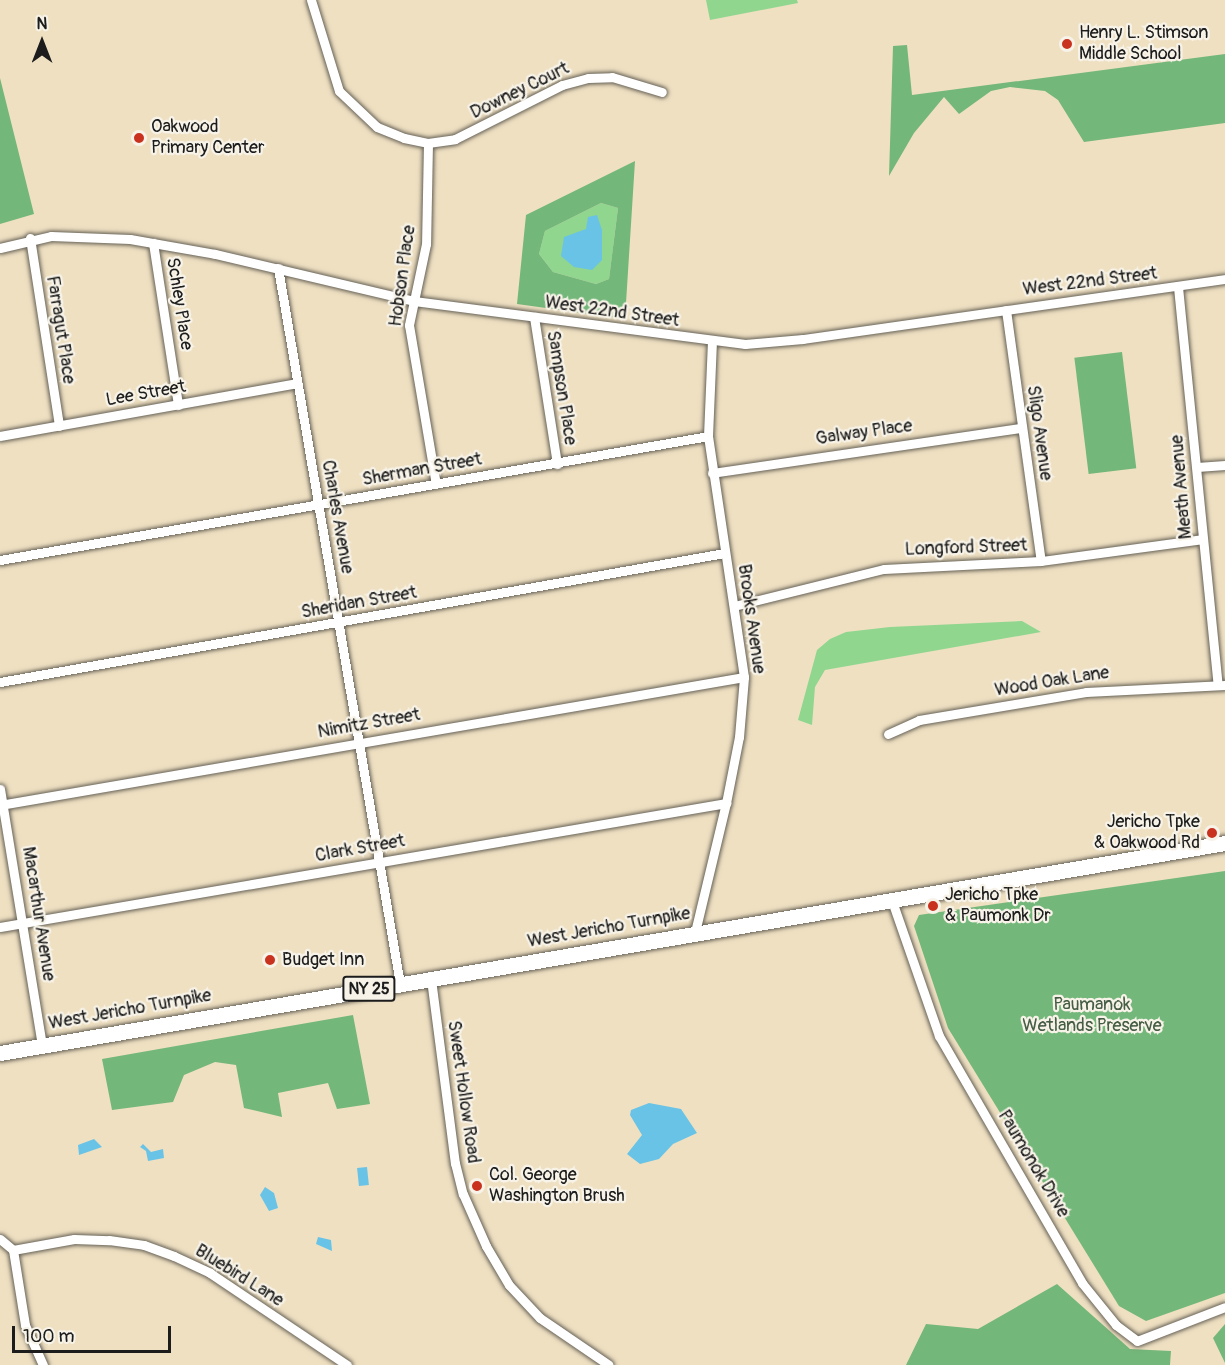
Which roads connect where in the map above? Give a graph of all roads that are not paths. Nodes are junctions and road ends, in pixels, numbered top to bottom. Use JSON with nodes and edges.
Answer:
{"nodes":[{"id":1,"x":311,"y":0,"type":"edge"},
{"id":2,"x":662,"y":92,"type":"dead end"},
{"id":3,"x":428,"y":143,"type":"junction"},
{"id":4,"x":30,"y":238,"type":"junction"},
{"id":5,"x":153,"y":243,"type":"junction"},
{"id":6,"x":0,"y":248,"type":"edge"},
{"id":7,"x":278,"y":268,"type":"junction"},
{"id":8,"x":1225,"y":279,"type":"edge"},
{"id":9,"x":1178,"y":287,"type":"junction"},
{"id":10,"x":414,"y":301,"type":"junction"},
{"id":11,"x":1006,"y":310,"type":"junction"},
{"id":12,"x":534,"y":318,"type":"junction"},
{"id":13,"x":712,"y":342,"type":"junction"},
{"id":14,"x":297,"y":383,"type":"junction"},
{"id":15,"x":178,"y":405,"type":"junction"},
{"id":16,"x":59,"y":426,"type":"junction"},
{"id":17,"x":1021,"y":428,"type":"junction"},
{"id":18,"x":0,"y":436,"type":"edge"},
{"id":19,"x":708,"y":436,"type":"junction"},
{"id":20,"x":557,"y":464,"type":"junction"},
{"id":21,"x":1225,"y":465,"type":"edge"},
{"id":22,"x":1197,"y":467,"type":"junction"},
{"id":23,"x":712,"y":473,"type":"junction"},
{"id":24,"x":436,"y":484,"type":"junction"},
{"id":25,"x":318,"y":505,"type":"junction"},
{"id":26,"x":1203,"y":539,"type":"junction"},
{"id":27,"x":724,"y":553,"type":"junction"},
{"id":28,"x":0,"y":560,"type":"edge"},
{"id":29,"x":1041,"y":561,"type":"junction"},
{"id":30,"x":734,"y":606,"type":"junction"},
{"id":31,"x":339,"y":624,"type":"junction"},
{"id":32,"x":744,"y":677,"type":"junction"},
{"id":33,"x":0,"y":682,"type":"edge"},
{"id":34,"x":1222,"y":685,"type":"edge"},
{"id":35,"x":888,"y":734,"type":"dead end"},
{"id":36,"x":359,"y":742,"type":"junction"},
{"id":37,"x":0,"y":789,"type":"edge"},
{"id":38,"x":726,"y":803,"type":"junction"},
{"id":39,"x":2,"y":804,"type":"edge"},
{"id":40,"x":1225,"y":843,"type":"edge"},
{"id":41,"x":379,"y":862,"type":"junction"},
{"id":42,"x":892,"y":901,"type":"junction"},
{"id":43,"x":24,"y":922,"type":"junction"},
{"id":44,"x":0,"y":927,"type":"edge"},
{"id":45,"x":695,"y":932,"type":"junction"},
{"id":46,"x":430,"y":979,"type":"junction"},
{"id":47,"x":400,"y":984,"type":"junction"},
{"id":48,"x":42,"y":1046,"type":"junction"},
{"id":49,"x":0,"y":1053,"type":"edge"},
{"id":50,"x":0,"y":1239,"type":"edge"},
{"id":51,"x":13,"y":1250,"type":"junction"},
{"id":52,"x":1225,"y":1307,"type":"edge"},
{"id":53,"x":43,"y":1365,"type":"edge"},
{"id":54,"x":347,"y":1365,"type":"edge"},
{"id":55,"x":609,"y":1365,"type":"edge"}],
"edges":[{"from":1,"to":3,"type":"street"},
{"from":2,"to":3,"type":"street","name":"Downey Court"},
{"from":3,"to":10,"type":"street","name":"Hobson Place"},
{"from":4,"to":5,"type":"street","name":"West 22nd Street"},
{"from":4,"to":6,"type":"street","name":"West 22nd Street"},
{"from":4,"to":16,"type":"street","name":"Farragut Place"},
{"from":5,"to":7,"type":"street","name":"West 22nd Street"},
{"from":5,"to":15,"type":"street","name":"Schley Place"},
{"from":7,"to":10,"type":"street","name":"West 22nd Street"},
{"from":7,"to":14,"type":"street","name":"Charles Avenue"},
{"from":8,"to":9,"type":"street","name":"West 22nd Street"},
{"from":9,"to":11,"type":"street","name":"West 22nd Street"},
{"from":9,"to":22,"type":"street","name":"Meath Avenue"},
{"from":10,"to":12,"type":"street","name":"West 22nd Street"},
{"from":10,"to":24,"type":"street","name":"Hobson Place"},
{"from":11,"to":13,"type":"street","name":"West 22nd Street"},
{"from":11,"to":17,"type":"street","name":"Sligo Avenue"},
{"from":12,"to":13,"type":"street","name":"West 22nd Street"},
{"from":12,"to":20,"type":"street","name":"Sampson Place"},
{"from":13,"to":19,"type":"street","name":"Brooks Avenue"},
{"from":14,"to":15,"type":"street","name":"Lee Street"},
{"from":14,"to":25,"type":"street","name":"Charles Avenue"},
{"from":15,"to":16,"type":"street","name":"Lee Street"},
{"from":16,"to":18,"type":"street","name":"Lee Street"},
{"from":17,"to":23,"type":"street","name":"Galway Place"},
{"from":17,"to":29,"type":"street","name":"Sligo Avenue"},
{"from":19,"to":20,"type":"street","name":"Sherman Street"},
{"from":19,"to":23,"type":"street","name":"Brooks Avenue"},
{"from":20,"to":24,"type":"street","name":"Sherman Street"},
{"from":21,"to":22,"type":"street"},
{"from":22,"to":26,"type":"street","name":"Meath Avenue"},
{"from":23,"to":27,"type":"street","name":"Brooks Avenue"},
{"from":24,"to":25,"type":"street","name":"Sherman Street"},
{"from":25,"to":28,"type":"street","name":"Sherman Street"},
{"from":25,"to":31,"type":"street","name":"Charles Avenue"},
{"from":26,"to":29,"type":"street","name":"Longford Street"},
{"from":26,"to":34,"type":"street","name":"Meath Avenue"},
{"from":27,"to":30,"type":"street","name":"Brooks Avenue"},
{"from":27,"to":31,"type":"street","name":"Sheridan Street"},
{"from":29,"to":30,"type":"street","name":"Longford Street"},
{"from":30,"to":32,"type":"street","name":"Brooks Avenue"},
{"from":31,"to":33,"type":"street","name":"Sheridan Street"},
{"from":31,"to":36,"type":"street","name":"Charles Avenue"},
{"from":32,"to":36,"type":"street","name":"Nimitz Street"},
{"from":32,"to":38,"type":"street","name":"Brooks Avenue"},
{"from":34,"to":35,"type":"street","name":"Wood Oak Lane"},
{"from":36,"to":39,"type":"street","name":"Nimitz Street"},
{"from":36,"to":41,"type":"street","name":"Charles Avenue"},
{"from":37,"to":39,"type":"street","name":"Macarthur Avenue"},
{"from":38,"to":41,"type":"street","name":"Clark Street"},
{"from":38,"to":45,"type":"street","name":"Brooks Avenue"},
{"from":39,"to":43,"type":"street","name":"Macarthur Avenue"},
{"from":40,"to":42,"type":"main road","name":"West Jericho Turnpike","number":"NY 25"},
{"from":41,"to":43,"type":"street","name":"Clark Street"},
{"from":41,"to":47,"type":"street","name":"Charles Avenue"},
{"from":42,"to":45,"type":"main road","name":"West Jericho Turnpike","number":"NY 25"},
{"from":42,"to":52,"type":"street","name":"Paumonok Drive"},
{"from":43,"to":44,"type":"street","name":"Clark Street"},
{"from":43,"to":48,"type":"street","name":"Macarthur Avenue"},
{"from":45,"to":46,"type":"main road","name":"West Jericho Turnpike","number":"NY 25"},
{"from":46,"to":47,"type":"main road","name":"West Jericho Turnpike","number":"NY 25"},
{"from":46,"to":55,"type":"street","name":"Sweet Hollow Road"},
{"from":47,"to":48,"type":"main road","name":"West Jericho Turnpike","number":"NY 25"},
{"from":48,"to":49,"type":"main road","name":"West Jericho Turnpike","number":"NY 25"},
{"from":50,"to":51,"type":"street"},
{"from":51,"to":53,"type":"street"},
{"from":51,"to":54,"type":"street","name":"Bluebird Lane"}]}
